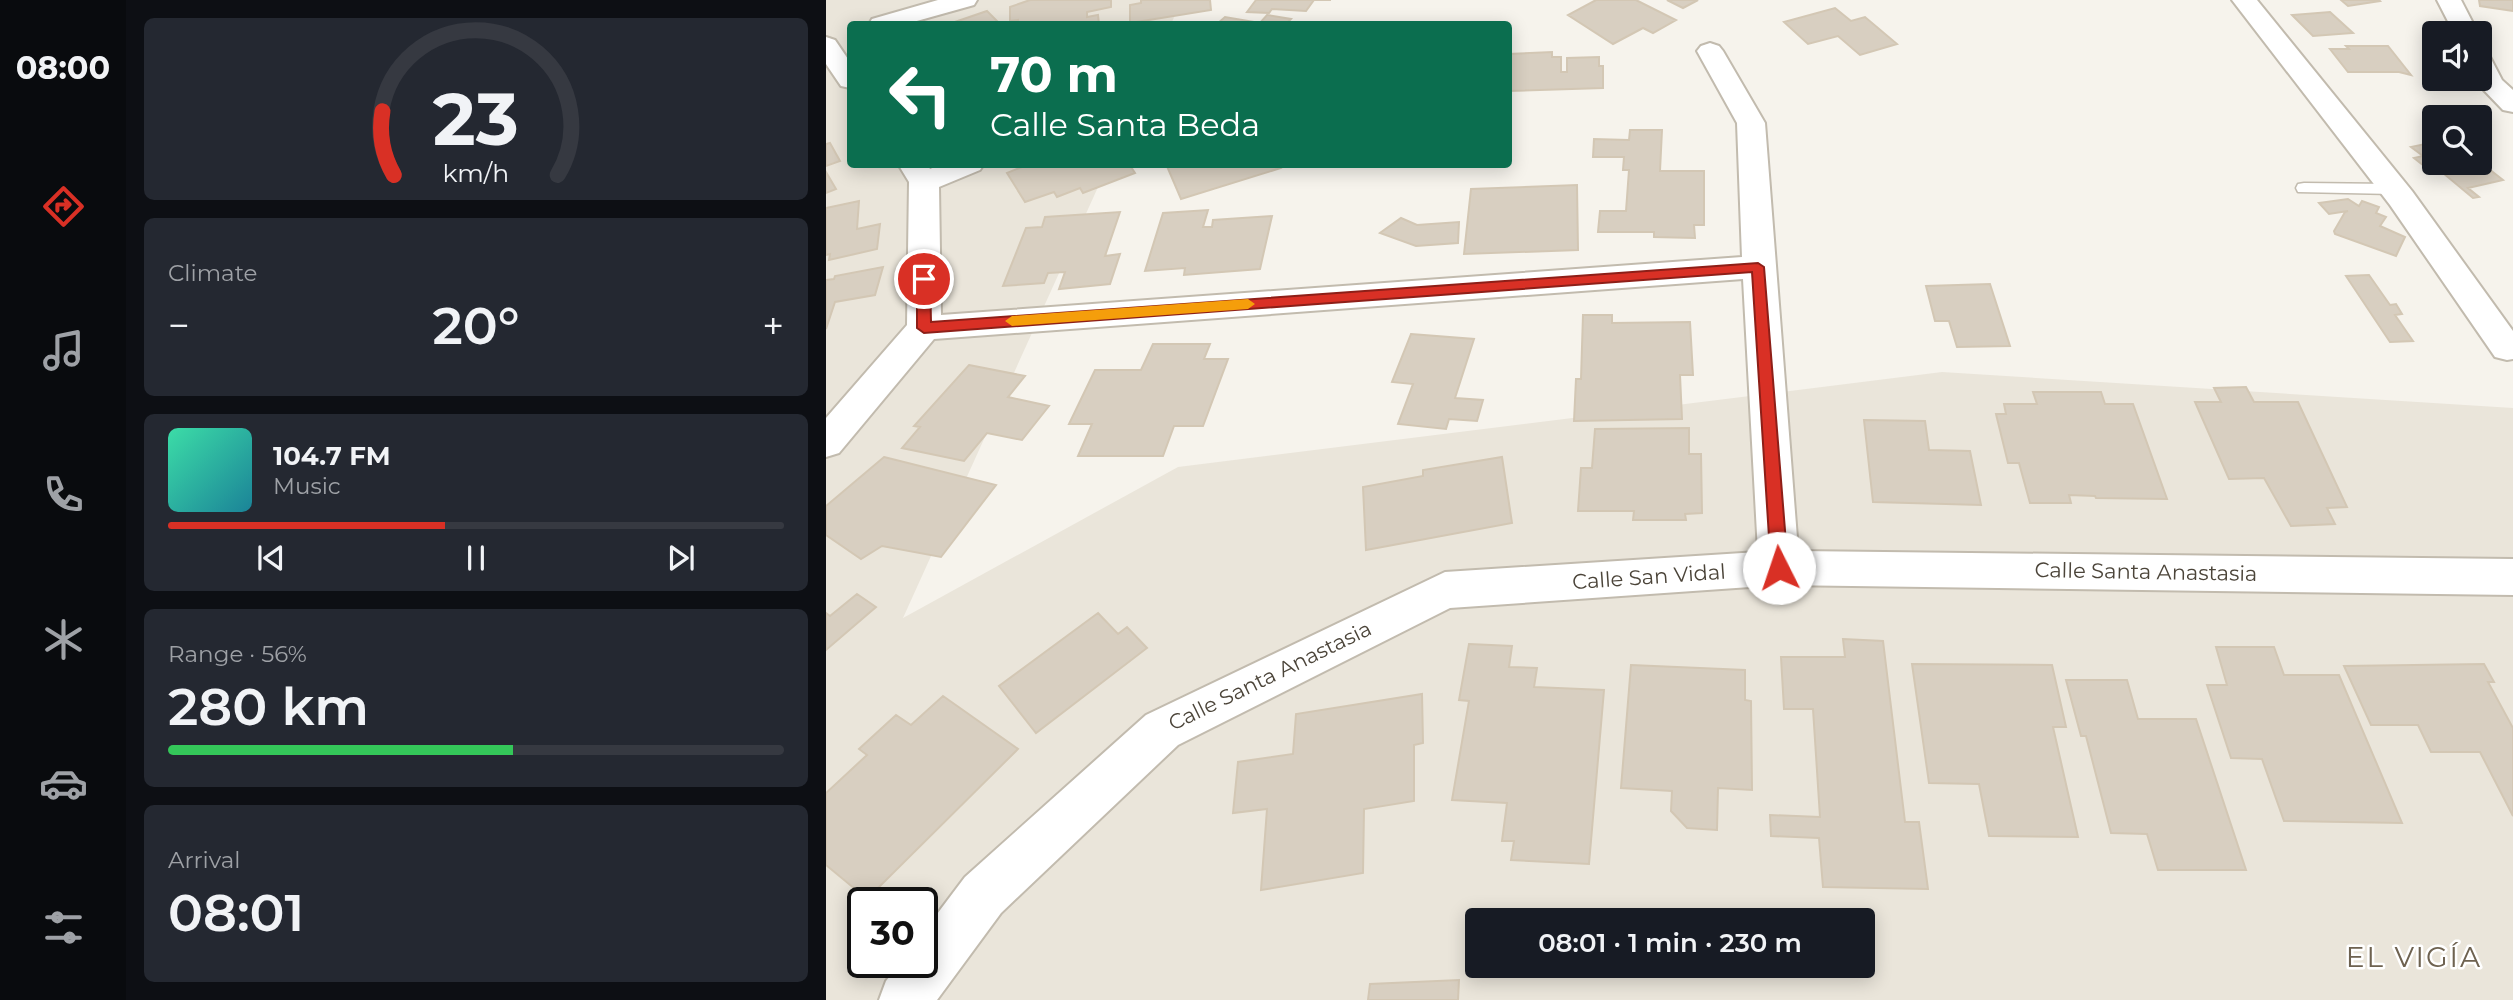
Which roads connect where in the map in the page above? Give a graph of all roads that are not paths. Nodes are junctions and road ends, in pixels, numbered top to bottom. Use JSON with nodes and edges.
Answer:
{"nodes":[{"id":1,"x":965,"y":0,"type":"edge"},
{"id":2,"x":2244,"y":0,"type":"edge"},
{"id":3,"x":2449,"y":0,"type":"edge"},
{"id":4,"x":892,"y":21,"type":"edge"},
{"id":5,"x":2460,"y":21,"type":"edge"},
{"id":6,"x":847,"y":34,"type":"edge"},
{"id":7,"x":826,"y":43,"type":"edge"},
{"id":8,"x":1710,"y":51,"type":"dead end"},
{"id":9,"x":847,"y":74,"type":"edge"},
{"id":10,"x":2492,"y":85,"type":"edge"},
{"id":11,"x":2513,"y":104,"type":"edge"},
{"id":12,"x":947,"y":168,"type":"edge"},
{"id":13,"x":918,"y":173,"type":"edge"},
{"id":14,"x":2304,"y":188,"type":"dead end"},
{"id":15,"x":2393,"y":189,"type":"junction"},
{"id":16,"x":1758,"y":267,"type":"junction"},
{"id":17,"x":924,"y":328,"type":"junction"},
{"id":18,"x":2507,"y":348,"type":"dead end"},
{"id":19,"x":826,"y":443,"type":"edge"},
{"id":20,"x":1779,"y":568,"type":"junction"},
{"id":21,"x":2513,"y":577,"type":"edge"},
{"id":22,"x":1535,"y":584,"type":"joint"},
{"id":23,"x":905,"y":1000,"type":"edge"}],
"edges":[{"from":1,"to":4,"type":"street"},
{"from":2,"to":15,"type":"street"},
{"from":3,"to":5,"type":"street"},
{"from":6,"to":7,"type":"street"},
{"from":7,"to":9,"type":"street"},
{"from":8,"to":16,"type":"street"},
{"from":10,"to":11,"type":"street"},
{"from":12,"to":13,"type":"street"},
{"from":13,"to":17,"type":"street"},
{"from":14,"to":15,"type":"lane"},
{"from":15,"to":18,"type":"street"},
{"from":16,"to":17,"type":"street"},
{"from":16,"to":20,"type":"street"},
{"from":17,"to":19,"type":"street"},
{"from":20,"to":21,"type":"street","name":"Calle Santa Anastasia"},
{"from":20,"to":22,"type":"street","name":"Calle San Vidal"},
{"from":22,"to":23,"type":"street","name":"Calle Santa Anastasia"}]}
